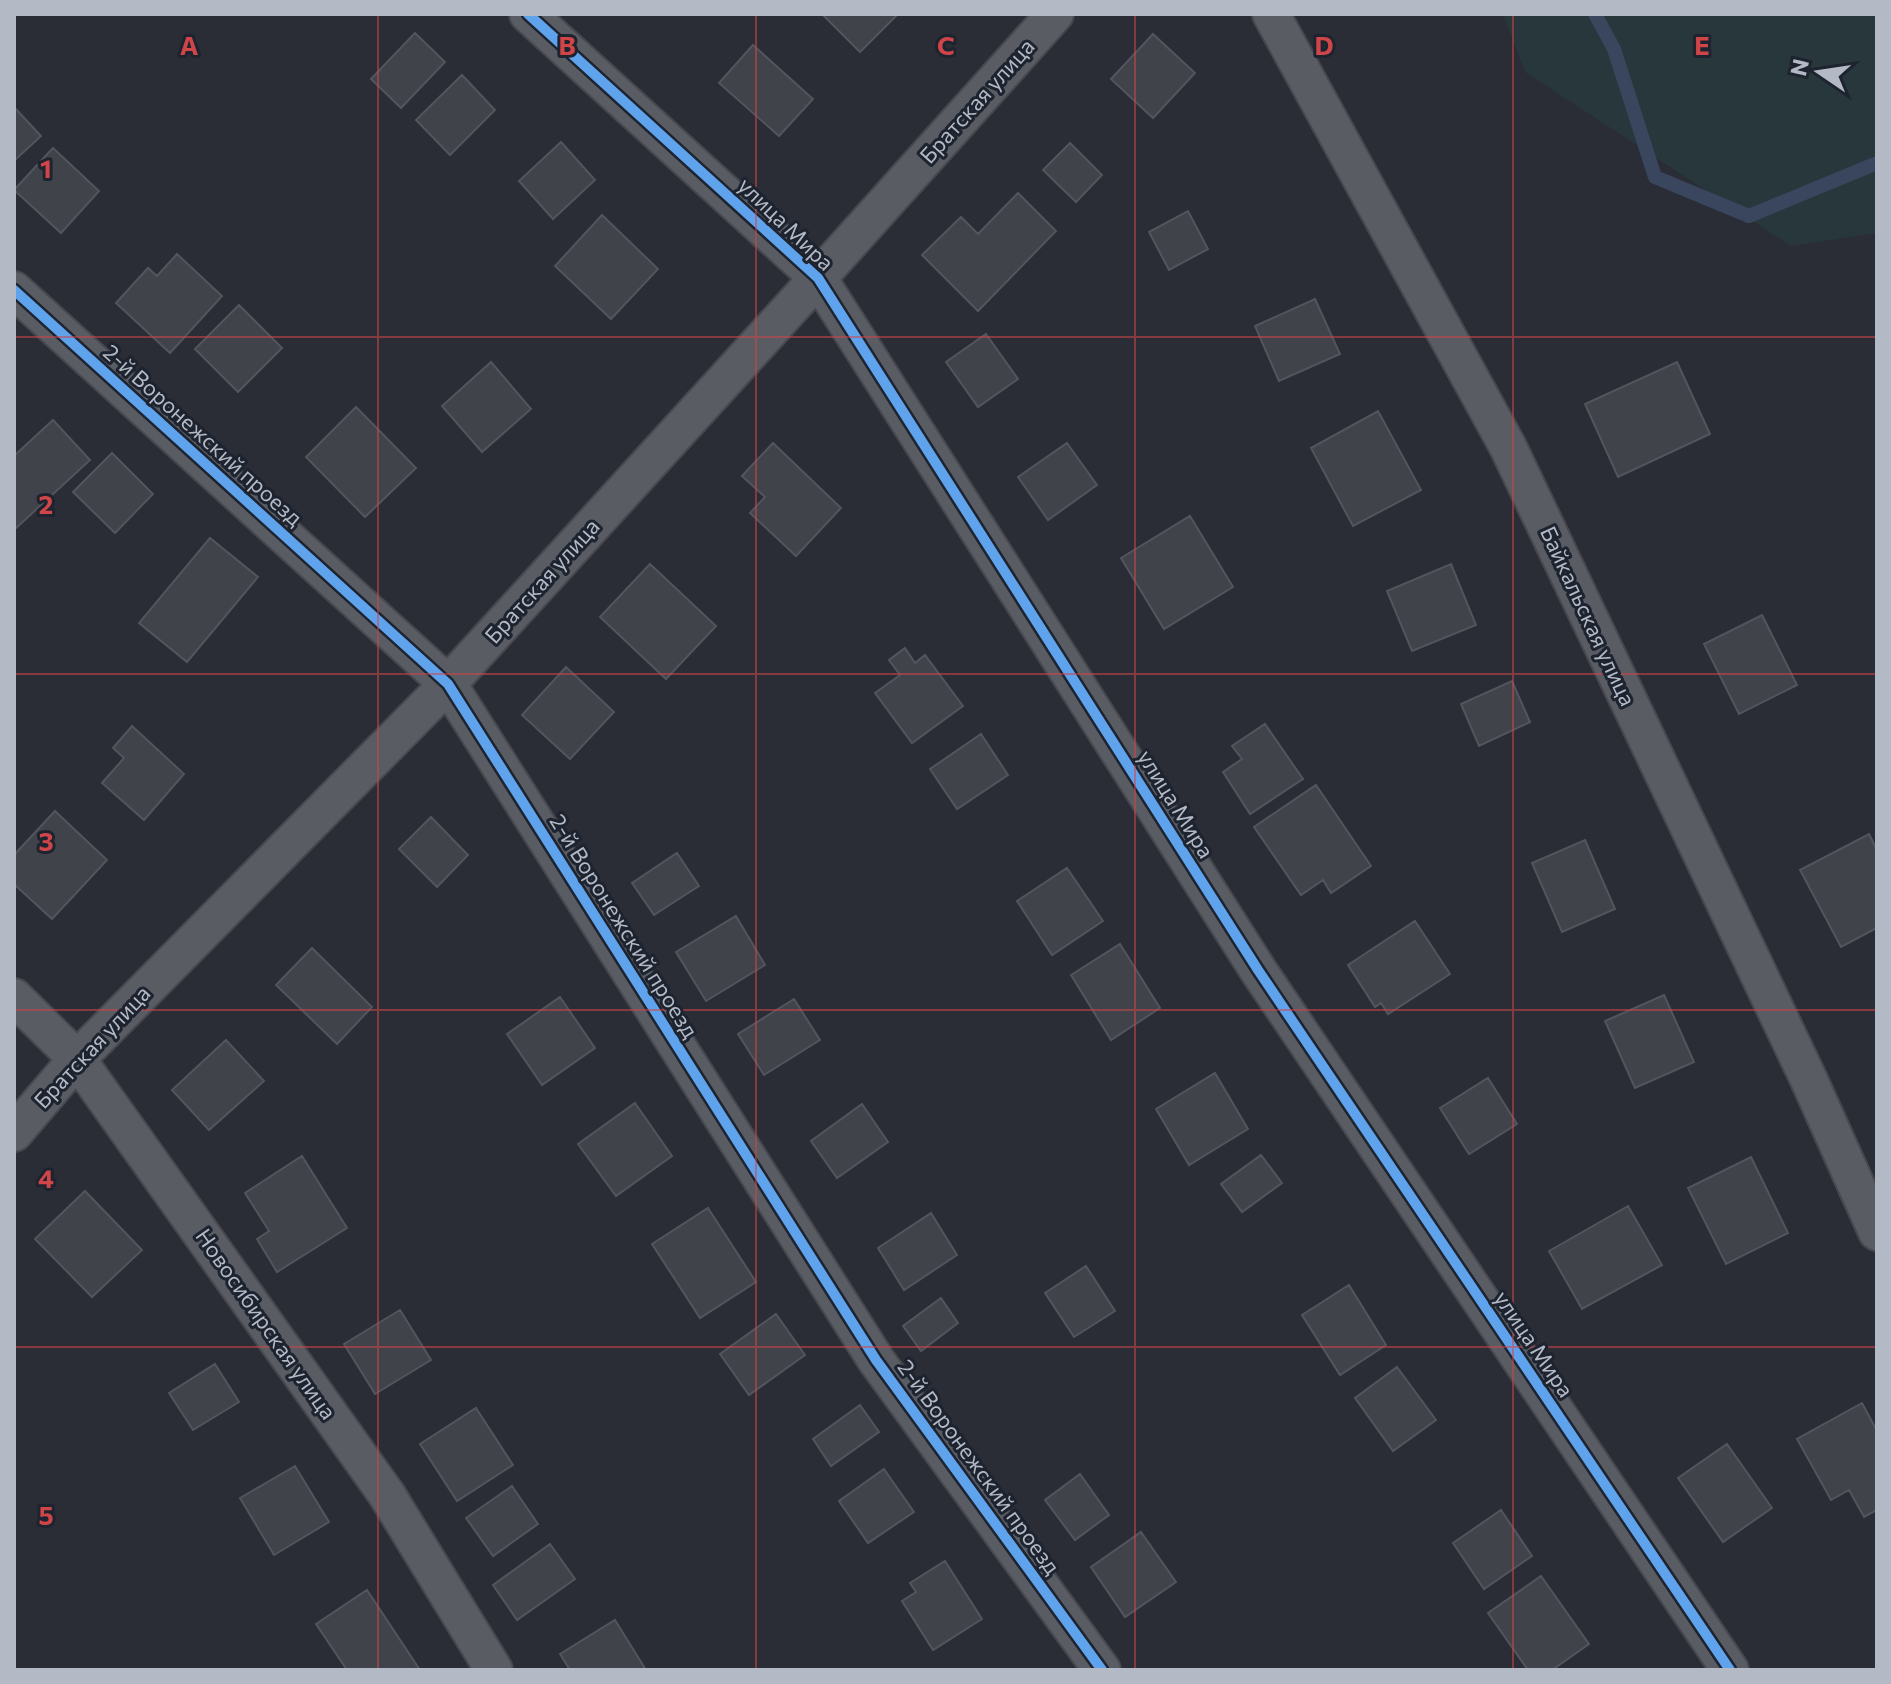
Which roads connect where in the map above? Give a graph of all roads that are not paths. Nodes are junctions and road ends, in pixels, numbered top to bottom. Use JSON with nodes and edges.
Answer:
{"nodes":[{"id":1,"x":528,"y":14,"type":"edge"},
{"id":2,"x":1055,"y":14,"type":"edge"},
{"id":3,"x":1271,"y":14,"type":"edge"},
{"id":4,"x":818,"y":278,"type":"junction"},
{"id":5,"x":14,"y":290,"type":"edge"},
{"id":6,"x":448,"y":684,"type":"junction"},
{"id":7,"x":14,"y":997,"type":"edge"},
{"id":8,"x":77,"y":1059,"type":"junction"},
{"id":9,"x":14,"y":1133,"type":"edge"},
{"id":10,"x":1877,"y":1232,"type":"edge"},
{"id":11,"x":494,"y":1670,"type":"edge"},
{"id":12,"x":1102,"y":1670,"type":"edge"},
{"id":13,"x":1730,"y":1670,"type":"edge"}],
"edges":[{"from":1,"to":4,"type":"street","name":"улица Мира"},
{"from":2,"to":4,"type":"street","name":"Братская улица"},
{"from":3,"to":10,"type":"street","name":"Байкальская улица"},
{"from":4,"to":6,"type":"street","name":"Братская улица"},
{"from":4,"to":13,"type":"street","name":"улица Мира"},
{"from":5,"to":6,"type":"street","name":"2-й Воронежский проезд"},
{"from":6,"to":8,"type":"street","name":"Братская улица"},
{"from":6,"to":12,"type":"street","name":"2-й Воронежский проезд"},
{"from":7,"to":8,"type":"street","name":"Новосибирская улица"},
{"from":8,"to":9,"type":"street","name":"Братская улица"},
{"from":8,"to":11,"type":"street","name":"Новосибирская улица"}]}
